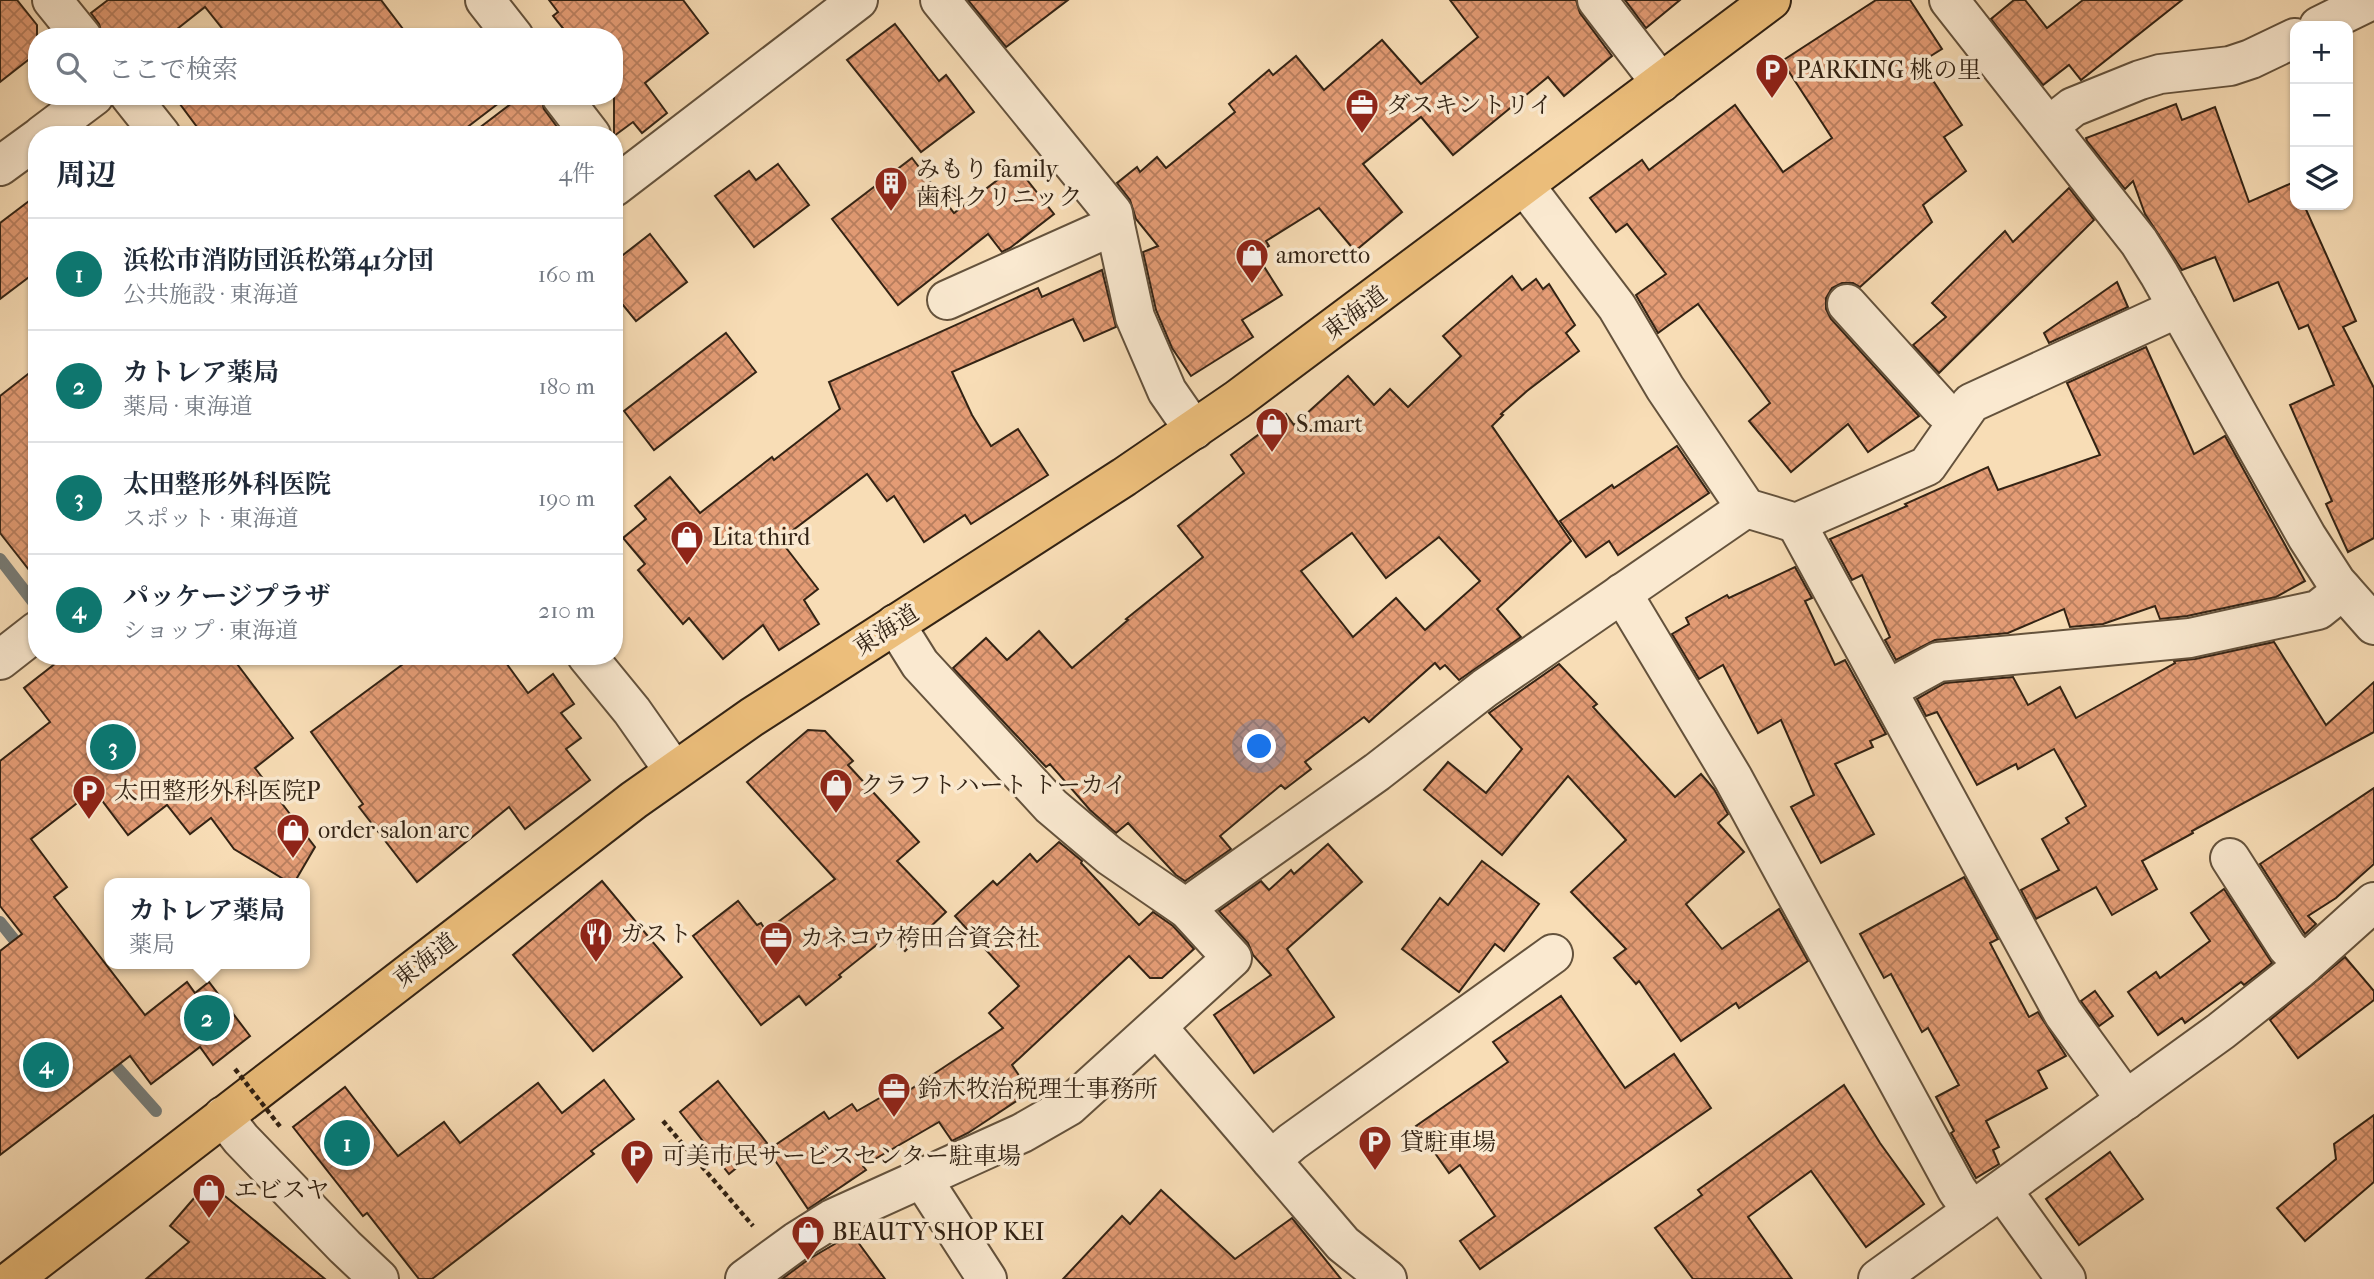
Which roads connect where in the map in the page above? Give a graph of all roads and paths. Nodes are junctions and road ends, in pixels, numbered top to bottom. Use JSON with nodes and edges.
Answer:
{"nodes":[{"id":1,"x":52,"y":0,"type":"edge"},
{"id":2,"x":485,"y":0,"type":"edge"},
{"id":3,"x":858,"y":0,"type":"edge"},
{"id":4,"x":940,"y":0,"type":"edge"},
{"id":5,"x":1597,"y":0,"type":"edge"},
{"id":6,"x":1772,"y":0,"type":"edge"},
{"id":7,"x":1949,"y":0,"type":"edge"},
{"id":8,"x":2372,"y":0,"type":"edge"},
{"id":9,"x":2329,"y":21,"type":"edge"},
{"id":10,"x":75,"y":28,"type":"edge"},
{"id":11,"x":507,"y":28,"type":"edge"},
{"id":12,"x":2290,"y":40,"type":"edge"},
{"id":13,"x":1661,"y":83,"type":"junction"},
{"id":14,"x":82,"y":105,"type":"edge"},
{"id":15,"x":137,"y":105,"type":"edge"},
{"id":16,"x":568,"y":105,"type":"edge"},
{"id":17,"x":54,"y":126,"type":"edge"},
{"id":18,"x":154,"y":126,"type":"edge"},
{"id":19,"x":584,"y":126,"type":"edge"},
{"id":20,"x":2049,"y":126,"type":"junction"},
{"id":21,"x":28,"y":146,"type":"edge"},
{"id":22,"x":0,"y":166,"type":"edge"},
{"id":23,"x":623,"y":173,"type":"edge"},
{"id":24,"x":1525,"y":186,"type":"junction"},
{"id":25,"x":1115,"y":225,"type":"junction"},
{"id":26,"x":947,"y":299,"type":"dead end"},
{"id":27,"x":1847,"y":304,"type":"dead end"},
{"id":28,"x":2178,"y":308,"type":"junction"},
{"id":29,"x":1958,"y":421,"type":"junction"},
{"id":30,"x":1194,"y":430,"type":"junction"},
{"id":31,"x":1746,"y":508,"type":"junction"},
{"id":32,"x":1796,"y":523,"type":"junction"},
{"id":33,"x":2343,"y":590,"type":"junction"},
{"id":34,"x":1622,"y":593,"type":"junction"},
{"id":35,"x":895,"y":624,"type":"junction"},
{"id":36,"x":2374,"y":625,"type":"edge"},
{"id":37,"x":28,"y":638,"type":"edge"},
{"id":38,"x":0,"y":660,"type":"edge"},
{"id":39,"x":594,"y":665,"type":"edge"},
{"id":40,"x":1887,"y":690,"type":"junction"},
{"id":41,"x":674,"y":771,"type":"junction"},
{"id":42,"x":2230,"y":858,"type":"dead end"},
{"id":43,"x":2374,"y":902,"type":"edge"},
{"id":44,"x":1187,"y":909,"type":"junction"},
{"id":45,"x":1553,"y":954,"type":"dead end"},
{"id":46,"x":2304,"y":965,"type":"junction"},
{"id":47,"x":1157,"y":1027,"type":"junction"},
{"id":48,"x":235,"y":1069,"type":"dead end"},
{"id":49,"x":2126,"y":1100,"type":"junction"},
{"id":50,"x":223,"y":1116,"type":"junction"},
{"id":51,"x":663,"y":1121,"type":"dead end"},
{"id":52,"x":282,"y":1129,"type":"dead end"},
{"id":53,"x":1271,"y":1160,"type":"junction"},
{"id":54,"x":924,"y":1177,"type":"junction"},
{"id":55,"x":1987,"y":1200,"type":"junction"},
{"id":56,"x":777,"y":1256,"type":"junction"},
{"id":57,"x":13,"y":1279,"type":"edge"},
{"id":58,"x":379,"y":1279,"type":"edge"},
{"id":59,"x":745,"y":1279,"type":"edge"},
{"id":60,"x":987,"y":1279,"type":"edge"},
{"id":61,"x":1387,"y":1279,"type":"edge"},
{"id":62,"x":1878,"y":1279,"type":"edge"},
{"id":63,"x":2066,"y":1279,"type":"edge"}],
"edges":[{"from":1,"to":10,"type":"street"},
{"from":2,"to":11,"type":"street"},
{"from":3,"to":23,"type":"street"},
{"from":4,"to":25,"type":"street"},
{"from":5,"to":13,"type":"street"},
{"from":6,"to":13,"type":"highway","name":"東海道"},
{"from":7,"to":20,"type":"street"},
{"from":8,"to":9,"type":"street"},
{"from":12,"to":20,"type":"street"},
{"from":13,"to":24,"type":"highway","name":"東海道"},
{"from":14,"to":17,"type":"street"},
{"from":15,"to":18,"type":"street"},
{"from":16,"to":19,"type":"street"},
{"from":20,"to":28,"type":"street"},
{"from":21,"to":22,"type":"street"},
{"from":24,"to":30,"type":"highway","name":"東海道"},
{"from":24,"to":31,"type":"street"},
{"from":25,"to":26,"type":"street"},
{"from":25,"to":30,"type":"street"},
{"from":27,"to":29,"type":"street"},
{"from":28,"to":29,"type":"street"},
{"from":28,"to":33,"type":"street"},
{"from":29,"to":32,"type":"street"},
{"from":30,"to":35,"type":"highway","name":"東海道"},
{"from":31,"to":32,"type":"street"},
{"from":31,"to":34,"type":"street"},
{"from":32,"to":40,"type":"street"},
{"from":33,"to":36,"type":"street"},
{"from":33,"to":40,"type":"street"},
{"from":34,"to":44,"type":"street"},
{"from":34,"to":55,"type":"street"},
{"from":35,"to":41,"type":"highway","name":"東海道"},
{"from":35,"to":44,"type":"street"},
{"from":37,"to":38,"type":"street"},
{"from":39,"to":41,"type":"street"},
{"from":40,"to":49,"type":"street"},
{"from":41,"to":50,"type":"highway","name":"東海道"},
{"from":42,"to":46,"type":"street"},
{"from":43,"to":46,"type":"street"},
{"from":44,"to":47,"type":"street"},
{"from":45,"to":53,"type":"street"},
{"from":46,"to":49,"type":"street"},
{"from":47,"to":53,"type":"street"},
{"from":47,"to":54,"type":"street"},
{"from":48,"to":52,"type":"path","bridge":true},
{"from":49,"to":55,"type":"street"},
{"from":50,"to":57,"type":"highway","name":"東海道"},
{"from":50,"to":58,"type":"street"},
{"from":51,"to":56,"type":"path"},
{"from":53,"to":61,"type":"street"},
{"from":54,"to":56,"type":"street"},
{"from":54,"to":60,"type":"street"},
{"from":55,"to":62,"type":"street"},
{"from":55,"to":63,"type":"street"},
{"from":56,"to":59,"type":"street"}]}
